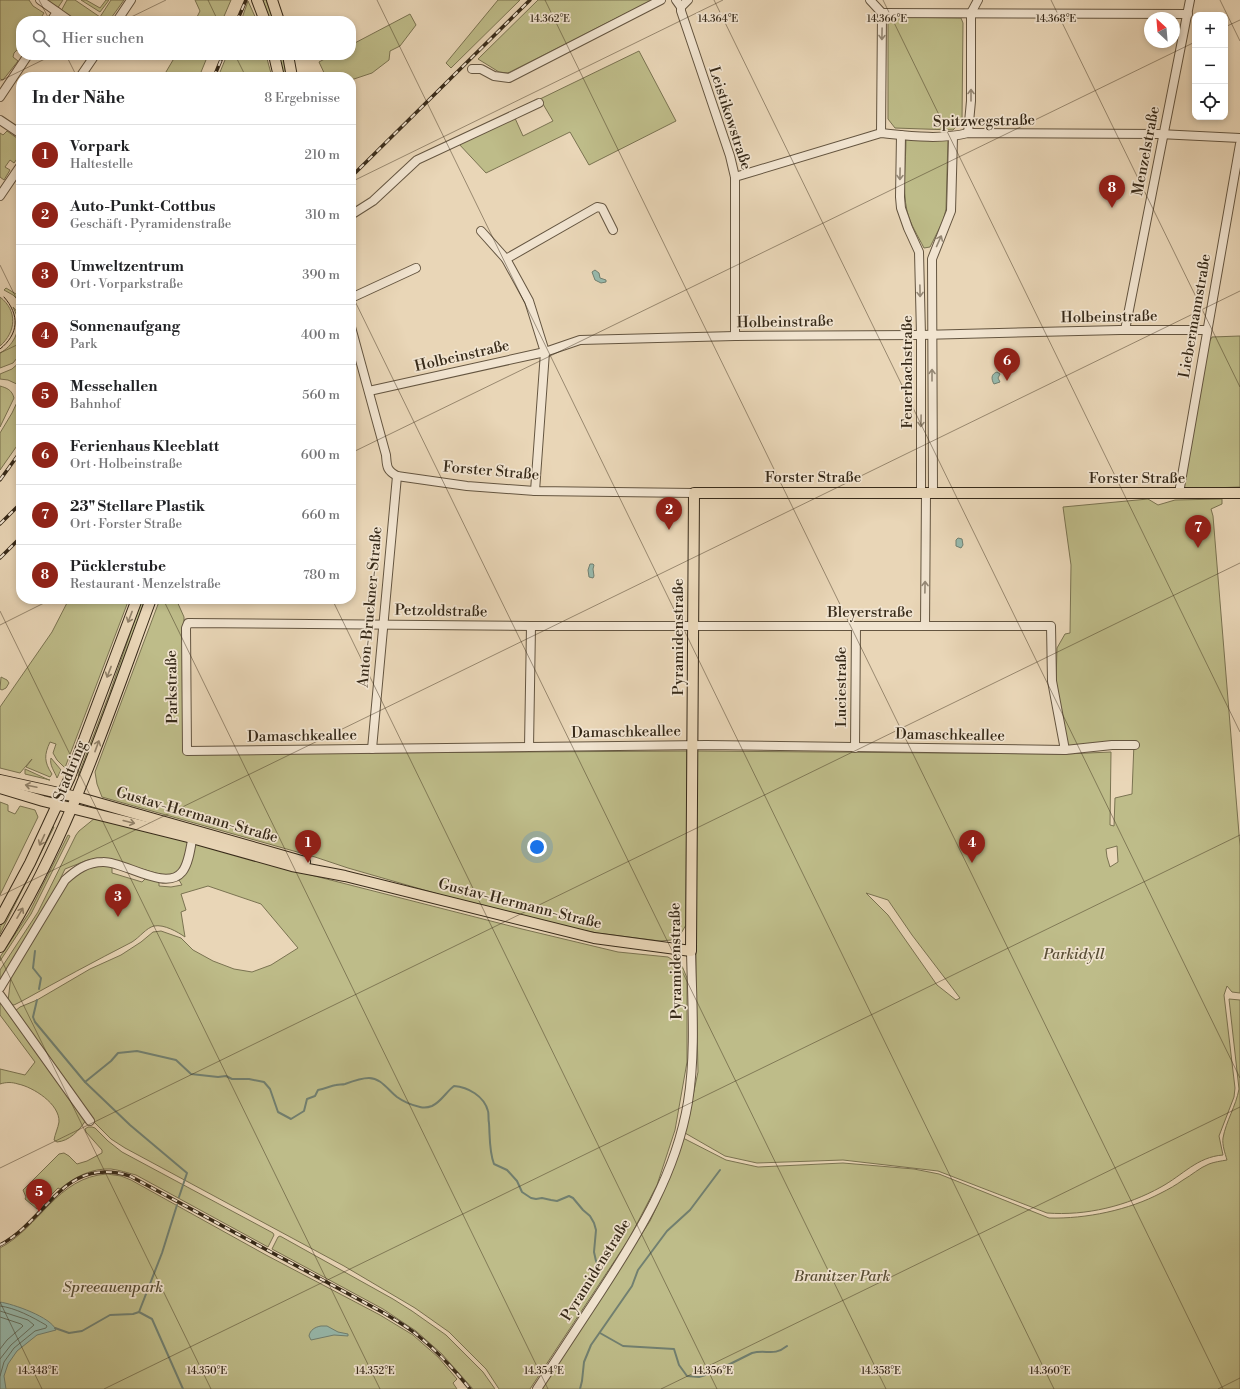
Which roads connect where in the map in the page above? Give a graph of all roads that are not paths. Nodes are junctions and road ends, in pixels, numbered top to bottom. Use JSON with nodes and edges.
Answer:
{"nodes":[{"id":1,"x":40,"y":0,"type":"edge"},
{"id":2,"x":131,"y":0,"type":"edge"},
{"id":3,"x":257,"y":0,"type":"edge"},
{"id":4,"x":661,"y":0,"type":"edge"},
{"id":5,"x":688,"y":0,"type":"edge"},
{"id":6,"x":870,"y":0,"type":"edge"},
{"id":7,"x":978,"y":0,"type":"edge"},
{"id":8,"x":1190,"y":0,"type":"edge"},
{"id":9,"x":679,"y":3,"type":"edge"},
{"id":10,"x":273,"y":4,"type":"edge"},
{"id":11,"x":57,"y":12,"type":"junction"},
{"id":12,"x":882,"y":12,"type":"junction"},
{"id":13,"x":970,"y":13,"type":"junction"},
{"id":14,"x":1188,"y":14,"type":"junction"},
{"id":15,"x":54,"y":16,"type":"edge"},
{"id":16,"x":63,"y":16,"type":"edge"},
{"id":17,"x":120,"y":16,"type":"edge"},
{"id":18,"x":263,"y":16,"type":"edge"},
{"id":19,"x":277,"y":16,"type":"edge"},
{"id":20,"x":25,"y":60,"type":"edge"},
{"id":21,"x":92,"y":60,"type":"edge"},
{"id":22,"x":275,"y":60,"type":"edge"},
{"id":23,"x":289,"y":60,"type":"edge"},
{"id":24,"x":472,"y":69,"type":"dead end"},
{"id":25,"x":16,"y":72,"type":"edge"},
{"id":26,"x":83,"y":72,"type":"edge"},
{"id":27,"x":278,"y":72,"type":"edge"},
{"id":28,"x":291,"y":72,"type":"edge"},
{"id":29,"x":16,"y":73,"type":"edge"},
{"id":30,"x":0,"y":96,"type":"edge"},
{"id":31,"x":540,"y":103,"type":"dead end"},
{"id":32,"x":0,"y":120,"type":"edge"},
{"id":33,"x":16,"y":131,"type":"edge"},
{"id":34,"x":881,"y":133,"type":"junction"},
{"id":35,"x":968,"y":133,"type":"junction"},
{"id":36,"x":1164,"y":134,"type":"junction"},
{"id":37,"x":901,"y":135,"type":"junction"},
{"id":38,"x":953,"y":137,"type":"junction"},
{"id":39,"x":1240,"y":138,"type":"edge"},
{"id":40,"x":1240,"y":144,"type":"edge"},
{"id":41,"x":16,"y":172,"type":"edge"},
{"id":42,"x":735,"y":177,"type":"junction"},
{"id":43,"x":0,"y":196,"type":"edge"},
{"id":44,"x":356,"y":212,"type":"edge"},
{"id":45,"x":613,"y":230,"type":"dead end"},
{"id":46,"x":481,"y":231,"type":"dead end"},
{"id":47,"x":506,"y":259,"type":"junction"},
{"id":48,"x":416,"y":268,"type":"dead end"},
{"id":49,"x":356,"y":296,"type":"edge"},
{"id":50,"x":1125,"y":330,"type":"junction"},
{"id":51,"x":1207,"y":330,"type":"junction"},
{"id":52,"x":932,"y":334,"type":"junction"},
{"id":53,"x":921,"y":335,"type":"junction"},
{"id":54,"x":735,"y":336,"type":"junction"},
{"id":55,"x":356,"y":345,"type":"edge"},
{"id":56,"x":545,"y":352,"type":"junction"},
{"id":57,"x":369,"y":391,"type":"junction"},
{"id":58,"x":393,"y":474,"type":"junction"},
{"id":59,"x":535,"y":490,"type":"junction"},
{"id":60,"x":694,"y":493,"type":"junction"},
{"id":61,"x":926,"y":493,"type":"junction"},
{"id":62,"x":1179,"y":493,"type":"junction"},
{"id":63,"x":1235,"y":493,"type":"edge"},
{"id":64,"x":135,"y":604,"type":"edge"},
{"id":65,"x":149,"y":604,"type":"edge"},
{"id":66,"x":188,"y":623,"type":"joint"},
{"id":67,"x":383,"y":625,"type":"junction"},
{"id":68,"x":693,"y":625,"type":"junction"},
{"id":69,"x":531,"y":626,"type":"junction"},
{"id":70,"x":856,"y":626,"type":"junction"},
{"id":71,"x":925,"y":626,"type":"junction"},
{"id":72,"x":1135,"y":745,"type":"dead end"},
{"id":73,"x":692,"y":746,"type":"junction"},
{"id":74,"x":529,"y":747,"type":"junction"},
{"id":75,"x":855,"y":748,"type":"junction"},
{"id":76,"x":372,"y":749,"type":"junction"},
{"id":77,"x":1065,"y":750,"type":"junction"},
{"id":78,"x":187,"y":751,"type":"joint"},
{"id":79,"x":0,"y":780,"type":"edge"},
{"id":80,"x":0,"y":788,"type":"edge"},
{"id":81,"x":62,"y":793,"type":"junction"},
{"id":82,"x":77,"y":797,"type":"junction"},
{"id":83,"x":58,"y":804,"type":"junction"},
{"id":84,"x":72,"y":808,"type":"junction"},
{"id":85,"x":193,"y":834,"type":"junction"},
{"id":86,"x":0,"y":919,"type":"edge"},
{"id":87,"x":0,"y":947,"type":"edge"},
{"id":88,"x":690,"y":950,"type":"junction"},
{"id":89,"x":0,"y":988,"type":"edge"},
{"id":90,"x":0,"y":995,"type":"edge"},
{"id":91,"x":90,"y":1121,"type":"dead end"},
{"id":92,"x":537,"y":1389,"type":"edge"}],
"edges":[{"from":1,"to":11,"type":"street"},
{"from":2,"to":17,"type":"street"},
{"from":3,"to":18,"type":"main road"},
{"from":4,"to":24,"type":"street"},
{"from":5,"to":9,"type":"street"},
{"from":6,"to":12,"type":"street"},
{"from":7,"to":13,"type":"street"},
{"from":8,"to":14,"type":"street","name":"Menzelstraße"},
{"from":9,"to":42,"type":"street","name":"Leistikowstraße"},
{"from":10,"to":19,"type":"main road"},
{"from":11,"to":15,"type":"street"},
{"from":11,"to":16,"type":"street"},
{"from":12,"to":13,"type":"street"},
{"from":12,"to":34,"type":"street","one_way":true},
{"from":13,"to":14,"type":"street"},
{"from":35,"to":13,"type":"street","one_way":true},
{"from":14,"to":36,"type":"street","name":"Menzelstraße"},
{"from":20,"to":25,"type":"street"},
{"from":21,"to":26,"type":"street"},
{"from":22,"to":27,"type":"main road"},
{"from":23,"to":28,"type":"main road"},
{"from":29,"to":30,"type":"street"},
{"from":31,"to":44,"type":"street"},
{"from":32,"to":33,"type":"street"},
{"from":34,"to":37,"type":"street","name":"Spitzwegstraße"},
{"from":34,"to":42,"type":"street","name":"Spitzwegstraße"},
{"from":35,"to":36,"type":"street","name":"Spitzwegstraße"},
{"from":35,"to":38,"type":"street","name":"Spitzwegstraße"},
{"from":36,"to":39,"type":"street","name":"Spitzwegstraße"},
{"from":36,"to":50,"type":"street","name":"Menzelstraße"},
{"from":37,"to":38,"type":"street","name":"Spitzwegstraße"},
{"from":37,"to":53,"type":"street","name":"Feuerbachstraße","one_way":true},
{"from":52,"to":38,"type":"street","name":"Feuerbachstraße","one_way":true},
{"from":40,"to":51,"type":"street","name":"Liebermannstraße"},
{"from":41,"to":43,"type":"street"},
{"from":42,"to":54,"type":"street","name":"Leistikowstraße"},
{"from":45,"to":47,"type":"street"},
{"from":46,"to":47,"type":"street"},
{"from":47,"to":56,"type":"street"},
{"from":48,"to":49,"type":"street"},
{"from":50,"to":51,"type":"street","name":"Holbeinstraße"},
{"from":50,"to":52,"type":"street","name":"Holbeinstraße"},
{"from":51,"to":62,"type":"street","name":"Liebermannstraße"},
{"from":52,"to":53,"type":"street","name":"Holbeinstraße"},
{"from":61,"to":52,"type":"street","name":"Feuerbachstraße","one_way":true},
{"from":53,"to":54,"type":"street","name":"Holbeinstraße"},
{"from":53,"to":61,"type":"street","name":"Feuerbachstraße","one_way":true},
{"from":54,"to":56,"type":"street","name":"Holbeinstraße"},
{"from":55,"to":57,"type":"street","name":"Anton-Bruckner-Straße"},
{"from":56,"to":57,"type":"street","name":"Holbeinstraße"},
{"from":56,"to":59,"type":"street"},
{"from":57,"to":58,"type":"street","name":"Anton-Bruckner-Straße"},
{"from":58,"to":59,"type":"street","name":"Forster Straße"},
{"from":58,"to":67,"type":"street","name":"Anton-Bruckner-Straße"},
{"from":59,"to":60,"type":"street","name":"Forster Straße"},
{"from":60,"to":61,"type":"main road","name":"Forster Straße"},
{"from":60,"to":68,"type":"main road","name":"Pyramidenstraße"},
{"from":61,"to":62,"type":"main road","name":"Forster Straße"},
{"from":71,"to":61,"type":"street","name":"Feuerbachstraße","one_way":true},
{"from":62,"to":63,"type":"main road","name":"Forster Straße"},
{"from":64,"to":81,"type":"main road","name":"Stadtring","one_way":true},
{"from":82,"to":65,"type":"main road","name":"Stadtring","one_way":true},
{"from":66,"to":67,"type":"street","name":"Petzoldstraße"},
{"from":66,"to":78,"type":"street","name":"Parkstraße"},
{"from":67,"to":69,"type":"street","name":"Petzoldstraße"},
{"from":67,"to":76,"type":"street","name":"Anton-Bruckner-Straße"},
{"from":68,"to":69,"type":"street","name":"Petzoldstraße"},
{"from":68,"to":70,"type":"street","name":"Bleyerstraße"},
{"from":68,"to":73,"type":"main road","name":"Pyramidenstraße"},
{"from":69,"to":74,"type":"street"},
{"from":70,"to":71,"type":"street","name":"Bleyerstraße"},
{"from":70,"to":75,"type":"street","name":"Luciestraße"},
{"from":71,"to":77,"type":"street","name":"Bleyerstraße"},
{"from":72,"to":77,"type":"street","name":"Damaschkeallee"},
{"from":73,"to":74,"type":"street","name":"Damaschkeallee"},
{"from":73,"to":75,"type":"street","name":"Damaschkeallee"},
{"from":73,"to":88,"type":"main road","name":"Pyramidenstraße"},
{"from":74,"to":76,"type":"street","name":"Damaschkeallee"},
{"from":75,"to":77,"type":"street","name":"Damaschkeallee"},
{"from":76,"to":78,"type":"street","name":"Damaschkeallee"},
{"from":81,"to":79,"type":"main road","name":"Gustav-Hermann-Straße","one_way":true},
{"from":80,"to":83,"type":"main road","name":"Gustav-Hermann-Straße"},
{"from":81,"to":82,"type":"main road","name":"Gustav-Hermann-Straße"},
{"from":81,"to":83,"type":"main road","name":"Stadtring"},
{"from":82,"to":84,"type":"main road","name":"Stadtring"},
{"from":82,"to":85,"type":"main road","name":"Gustav-Hermann-Straße"},
{"from":83,"to":84,"type":"main road","name":"Gustav-Hermann-Straße"},
{"from":83,"to":86,"type":"main road","name":"Stadtring","one_way":true},
{"from":84,"to":85,"type":"main road","name":"Gustav-Hermann-Straße","one_way":true},
{"from":87,"to":84,"type":"main road","name":"Stadtring","one_way":true},
{"from":85,"to":88,"type":"main road","name":"Gustav-Hermann-Straße"},
{"from":85,"to":89,"type":"street"},
{"from":88,"to":92,"type":"street","name":"Pyramidenstraße"},
{"from":90,"to":91,"type":"street"}]}
